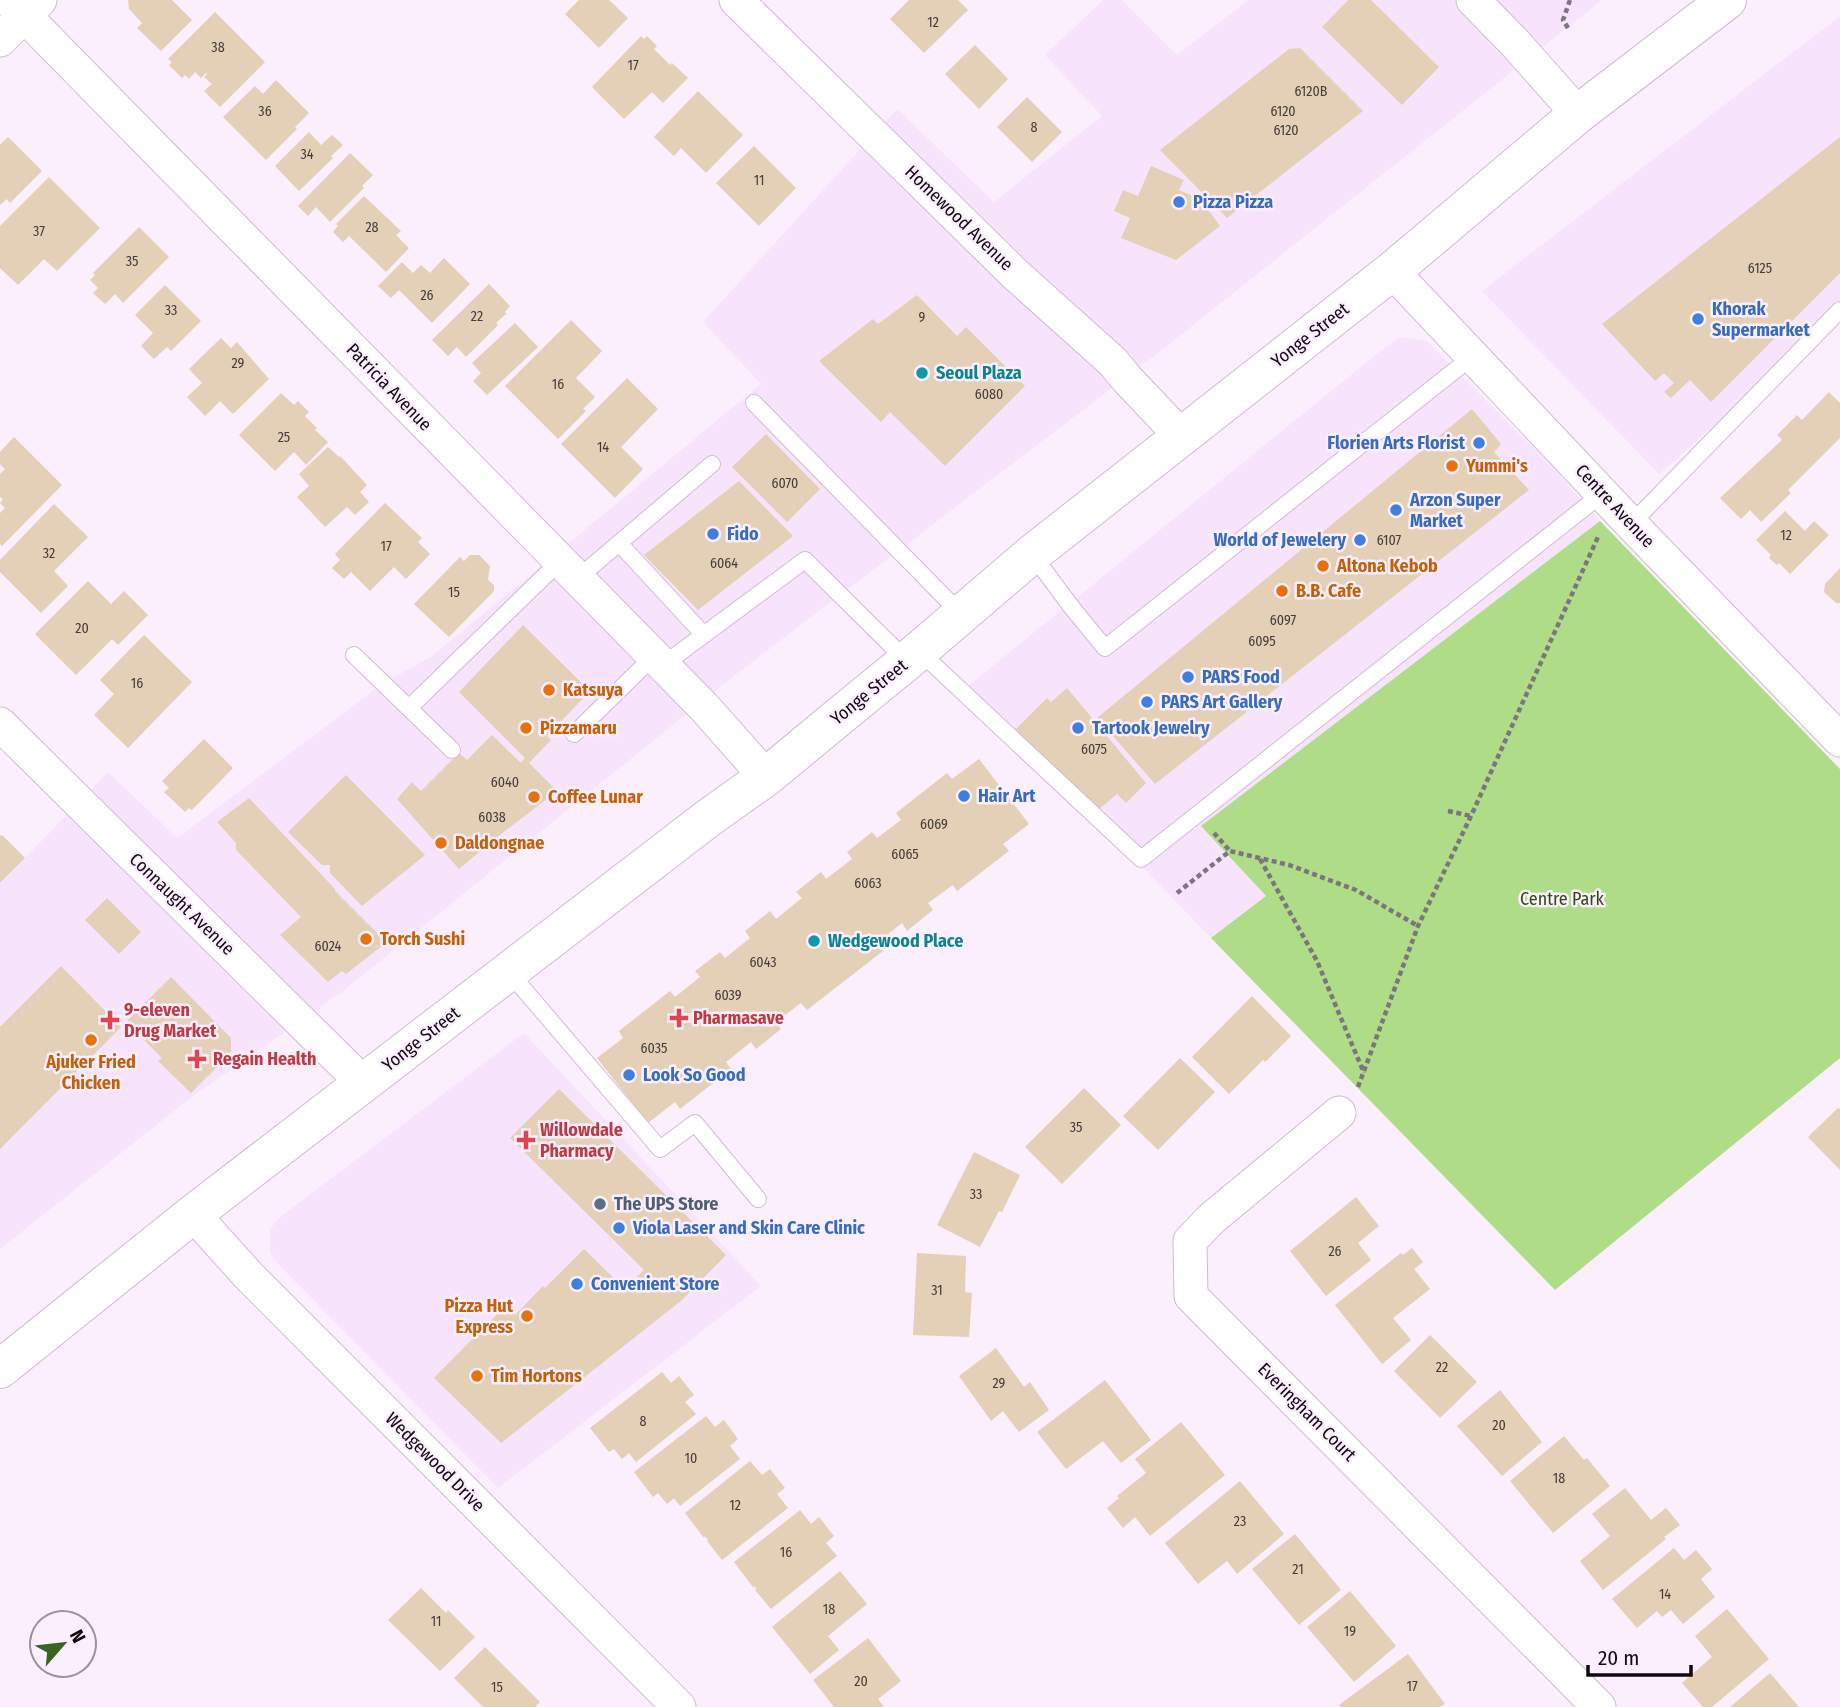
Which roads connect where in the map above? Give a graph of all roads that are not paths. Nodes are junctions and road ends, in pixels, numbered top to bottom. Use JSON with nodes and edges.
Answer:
{"nodes":[{"id":1,"x":736,"y":0,"type":"edge"},
{"id":2,"x":1473,"y":0,"type":"edge"},
{"id":3,"x":1727,"y":0,"type":"edge"},
{"id":4,"x":24,"y":5,"type":"edge"},
{"id":5,"x":0,"y":40,"type":"edge"},
{"id":6,"x":1578,"y":114,"type":"junction"},
{"id":7,"x":1392,"y":271,"type":"junction"},
{"id":8,"x":1840,"y":310,"type":"edge"},
{"id":9,"x":1473,"y":356,"type":"junction"},
{"id":10,"x":754,"y":403,"type":"dead end"},
{"id":11,"x":1181,"y":436,"type":"junction"},
{"id":12,"x":712,"y":464,"type":"dead end"},
{"id":13,"x":1602,"y":493,"type":"junction"},
{"id":14,"x":1616,"y":527,"type":"junction"},
{"id":15,"x":619,"y":543,"type":"junction"},
{"id":16,"x":1032,"y":554,"type":"junction"},
{"id":17,"x":569,"y":570,"type":"junction"},
{"id":18,"x":962,"y":614,"type":"junction"},
{"id":19,"x":704,"y":635,"type":"junction"},
{"id":20,"x":354,"y":655,"type":"dead end"},
{"id":21,"x":913,"y":656,"type":"junction"},
{"id":22,"x":658,"y":661,"type":"junction"},
{"id":23,"x":409,"y":708,"type":"junction"},
{"id":24,"x":0,"y":724,"type":"edge"},
{"id":25,"x":574,"y":734,"type":"dead end"},
{"id":26,"x":1840,"y":740,"type":"edge"},
{"id":27,"x":452,"y":750,"type":"dead end"},
{"id":28,"x":766,"y":777,"type":"junction"},
{"id":29,"x":509,"y":972,"type":"junction"},
{"id":30,"x":364,"y":1084,"type":"junction"},
{"id":31,"x":1339,"y":1113,"type":"road end"},
{"id":32,"x":758,"y":1199,"type":"dead end"},
{"id":33,"x":192,"y":1214,"type":"junction"},
{"id":34,"x":0,"y":1369,"type":"edge"},
{"id":35,"x":679,"y":1707,"type":"edge"},
{"id":36,"x":1599,"y":1707,"type":"edge"}],
"edges":[{"from":1,"to":11,"type":"street","name":"Homewood Avenue"},
{"from":2,"to":6,"type":"street"},
{"from":3,"to":6,"type":"main road","name":"Yonge Street"},
{"from":4,"to":5,"type":"street"},
{"from":4,"to":17,"type":"street","name":"Patricia Avenue"},
{"from":6,"to":7,"type":"main road","name":"Yonge Street"},
{"from":7,"to":9,"type":"street","name":"Centre Avenue"},
{"from":7,"to":11,"type":"main road","name":"Yonge Street"},
{"from":8,"to":14,"type":"lane"},
{"from":9,"to":13,"type":"street","name":"Centre Avenue"},
{"from":9,"to":16,"type":"lane"},
{"from":10,"to":18,"type":"lane"},
{"from":11,"to":16,"type":"main road","name":"Yonge Street"},
{"from":12,"to":15,"type":"lane"},
{"from":13,"to":14,"type":"street","name":"Centre Avenue"},
{"from":13,"to":21,"type":"lane"},
{"from":14,"to":26,"type":"street","name":"Centre Avenue"},
{"from":15,"to":17,"type":"lane"},
{"from":15,"to":19,"type":"lane"},
{"from":16,"to":18,"type":"main road","name":"Yonge Street"},
{"from":17,"to":22,"type":"street","name":"Patricia Avenue"},
{"from":17,"to":23,"type":"lane"},
{"from":18,"to":21,"type":"main road","name":"Yonge Street"},
{"from":19,"to":21,"type":"lane"},
{"from":19,"to":22,"type":"lane"},
{"from":20,"to":23,"type":"lane"},
{"from":21,"to":28,"type":"main road","name":"Yonge Street"},
{"from":22,"to":25,"type":"lane"},
{"from":22,"to":28,"type":"street","name":"Patricia Avenue"},
{"from":23,"to":27,"type":"lane"},
{"from":24,"to":30,"type":"street","name":"Connaught Avenue"},
{"from":28,"to":29,"type":"main road","name":"Yonge Street"},
{"from":29,"to":30,"type":"main road","name":"Yonge Street"},
{"from":29,"to":32,"type":"lane"},
{"from":30,"to":33,"type":"main road","name":"Yonge Street"},
{"from":31,"to":36,"type":"street","name":"Everingham Court"},
{"from":33,"to":34,"type":"main road","name":"Yonge Street"},
{"from":33,"to":35,"type":"street","name":"Wedgewood Drive"}]}
